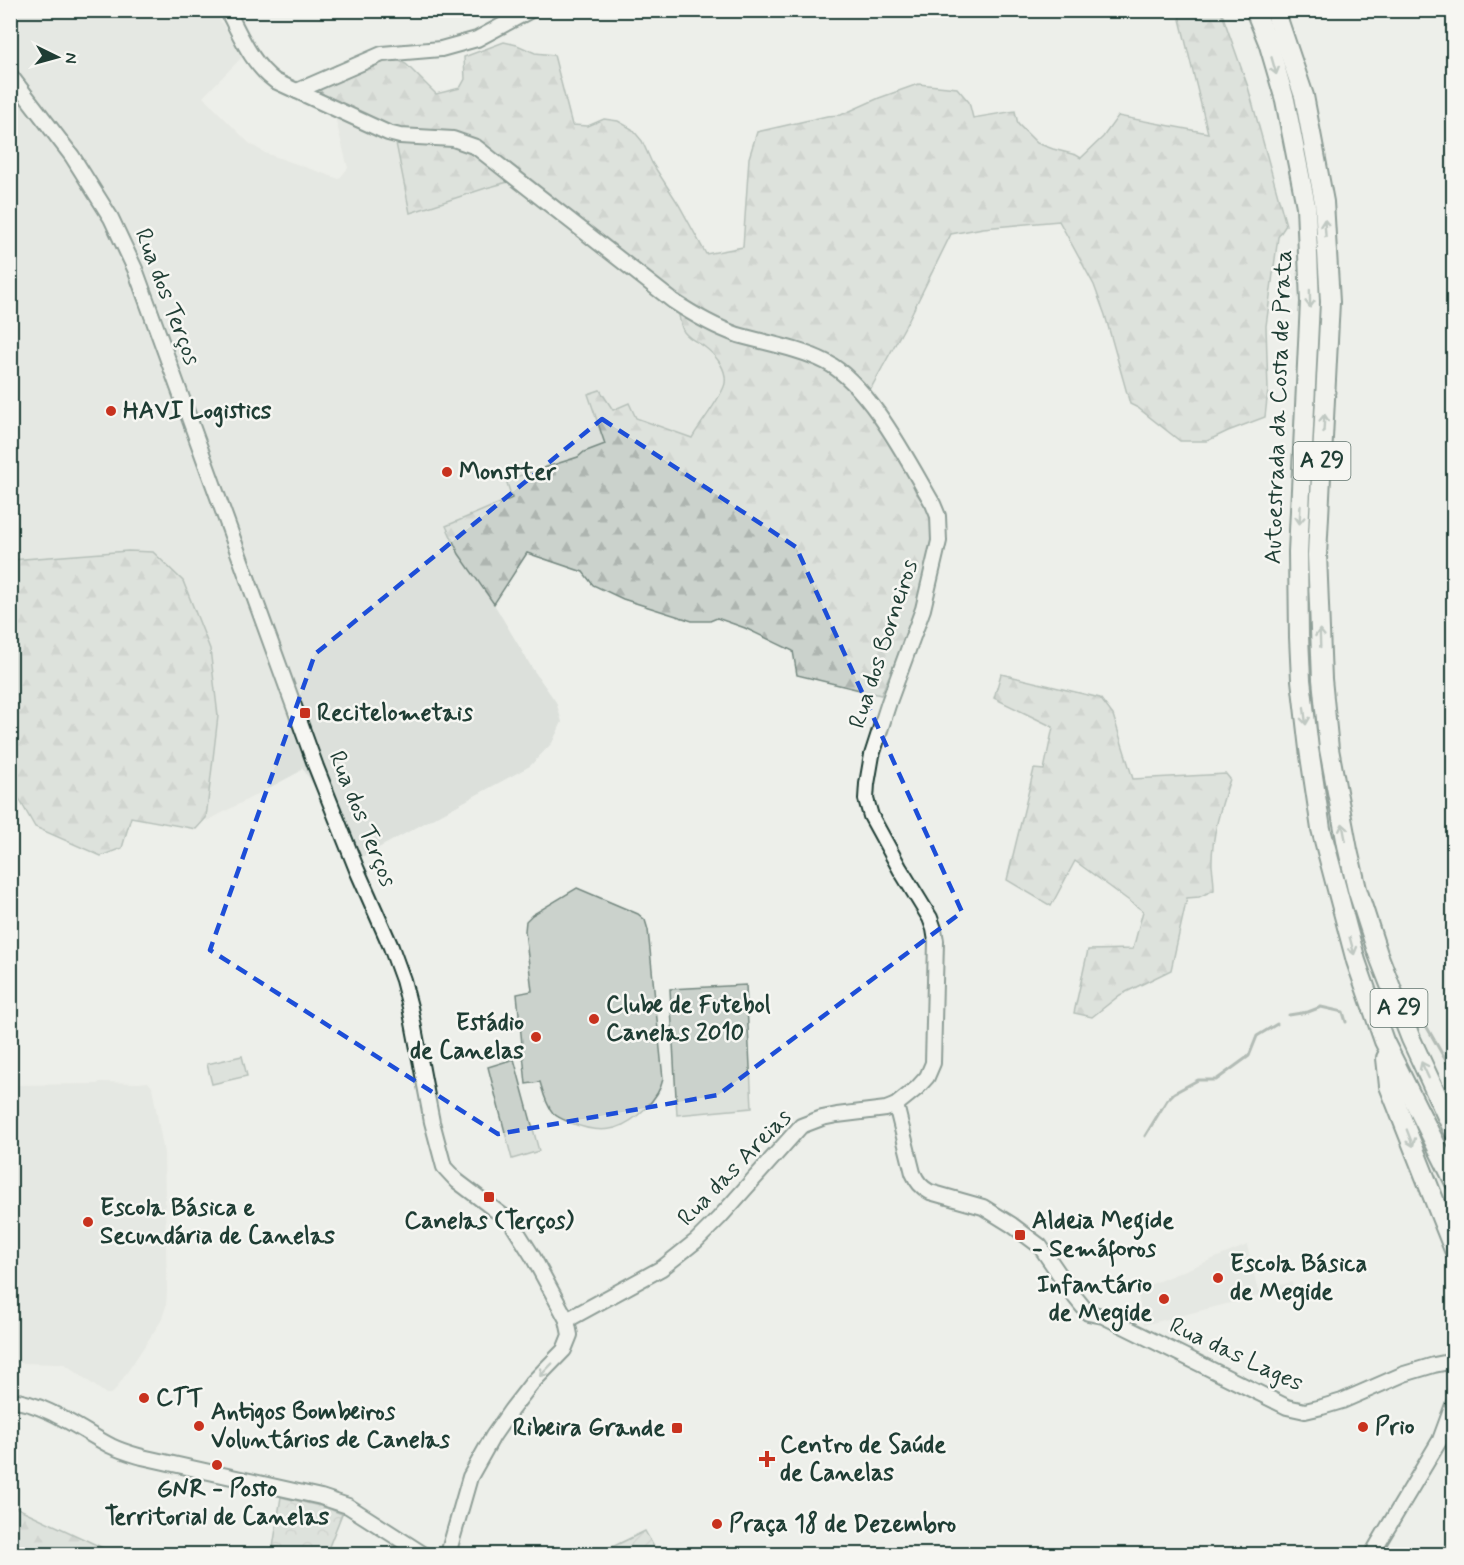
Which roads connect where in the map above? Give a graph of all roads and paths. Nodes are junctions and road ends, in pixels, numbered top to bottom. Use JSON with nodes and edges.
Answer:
{"nodes":[{"id":1,"x":227,"y":10,"type":"edge"},
{"id":2,"x":531,"y":10,"type":"edge"},
{"id":3,"x":1255,"y":10,"type":"edge"},
{"id":4,"x":1275,"y":10,"type":"edge"},
{"id":5,"x":10,"y":75,"type":"edge"},
{"id":6,"x":297,"y":92,"type":"junction"},
{"id":7,"x":1384,"y":1041,"type":"junction"},
{"id":8,"x":933,"y":1063,"type":"joint"},
{"id":9,"x":896,"y":1105,"type":"junction"},
{"id":10,"x":1452,"y":1127,"type":"edge"},
{"id":11,"x":1454,"y":1181,"type":"edge"},
{"id":12,"x":1454,"y":1250,"type":"edge"},
{"id":13,"x":567,"y":1320,"type":"junction"},
{"id":14,"x":1454,"y":1361,"type":"edge"},
{"id":15,"x":1434,"y":1365,"type":"junction"},
{"id":16,"x":1454,"y":1371,"type":"edge"},
{"id":17,"x":10,"y":1400,"type":"edge"},
{"id":18,"x":1454,"y":1402,"type":"edge"},
{"id":19,"x":423,"y":1554,"type":"edge"},
{"id":20,"x":448,"y":1554,"type":"edge"},
{"id":21,"x":1372,"y":1554,"type":"edge"}],
"edges":[{"from":1,"to":6,"type":"street","name":"Rua dos Borneiros"},
{"from":2,"to":6,"type":"street"},
{"from":3,"to":7,"type":"highway","name":"Autoestrada da Costa de Prata","number":"A 29","one_way":true},
{"from":10,"to":4,"type":"highway","name":"Autoestrada da Costa de Prata","number":"A 29","one_way":true},
{"from":5,"to":13,"type":"street","name":"Rua dos Terços"},
{"from":6,"to":8,"type":"street","name":"Rua dos Borneiros"},
{"from":7,"to":11,"type":"highway","name":"Autoestrada da Costa de Prata","number":"A 29"},
{"from":7,"to":12,"type":"highway","one_way":true},
{"from":8,"to":9,"type":"street","name":"Rua das Areias"},
{"from":9,"to":13,"type":"street","name":"Rua das Areias"},
{"from":9,"to":15,"type":"street","name":"Rua das Lages"},
{"from":13,"to":20,"type":"street","one_way":true},
{"from":14,"to":15,"type":"street","name":"Rua das Lages"},
{"from":15,"to":16,"type":"street"},
{"from":17,"to":19,"type":"street"},
{"from":18,"to":21,"type":"street"}]}
